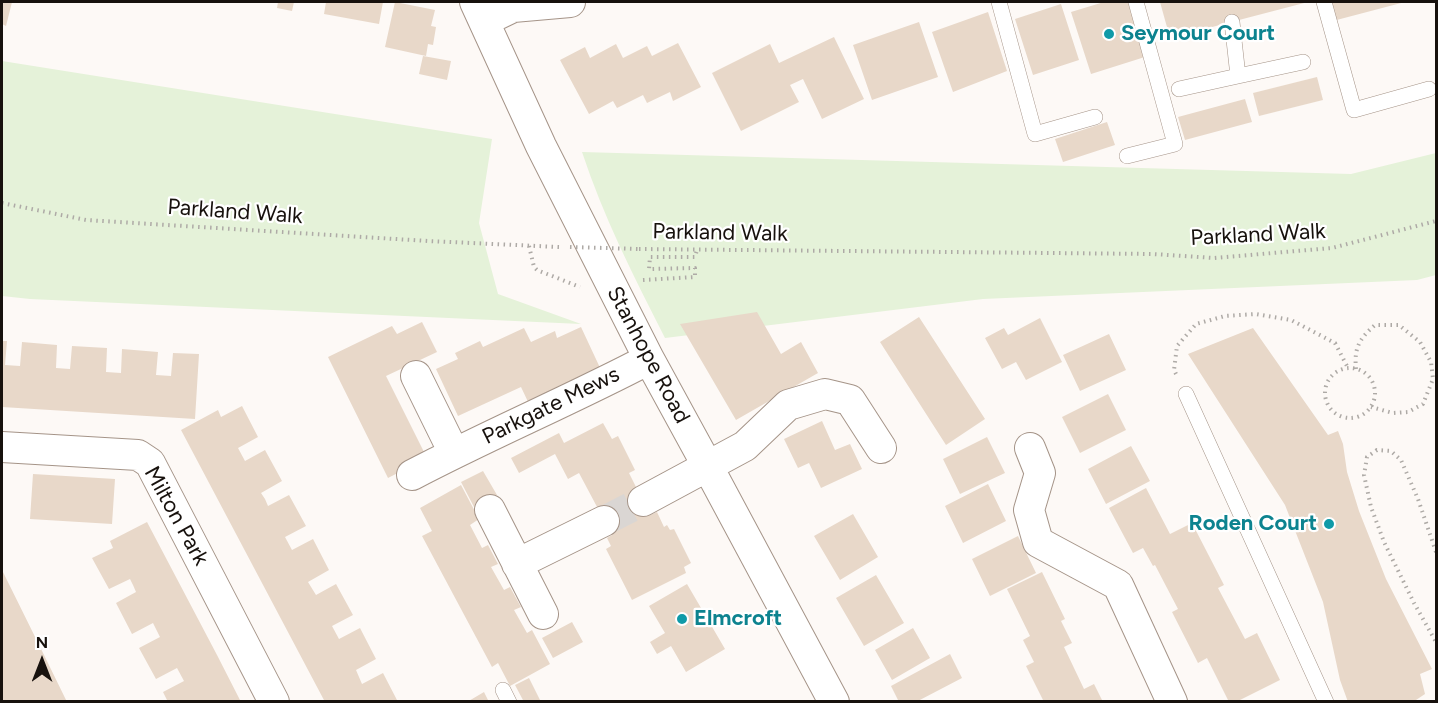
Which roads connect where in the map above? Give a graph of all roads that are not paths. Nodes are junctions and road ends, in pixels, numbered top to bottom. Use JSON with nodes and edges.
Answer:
{"nodes":[{"id":1,"x":570,"y":2,"type":"edge"},
{"id":2,"x":999,"y":2,"type":"edge"},
{"id":3,"x":1136,"y":2,"type":"edge"},
{"id":4,"x":1324,"y":2,"type":"edge"},
{"id":5,"x":480,"y":11,"type":"edge"},
{"id":6,"x":1232,"y":22,"type":"dead end"},
{"id":7,"x":1304,"y":62,"type":"dead end"},
{"id":8,"x":1238,"y":76,"type":"junction"},
{"id":9,"x":1179,"y":89,"type":"dead end"},
{"id":10,"x":1429,"y":89,"type":"dead end"},
{"id":11,"x":1095,"y":117,"type":"dead end"},
{"id":12,"x":1128,"y":156,"type":"dead end"},
{"id":13,"x":649,"y":359,"type":"junction"},
{"id":14,"x":416,"y":376,"type":"dead end"},
{"id":15,"x":1186,"y":394,"type":"road end"},
{"id":16,"x":2,"y":447,"type":"edge"},
{"id":17,"x":880,"y":448,"type":"dead end"},
{"id":18,"x":1030,"y":448,"type":"dead end"},
{"id":19,"x":454,"y":453,"type":"junction"},
{"id":20,"x":708,"y":467,"type":"junction"},
{"id":21,"x":412,"y":475,"type":"dead end"},
{"id":22,"x":643,"y":501,"type":"tunnel mouth"},
{"id":23,"x":490,"y":510,"type":"dead end"},
{"id":24,"x":604,"y":521,"type":"tunnel mouth"},
{"id":25,"x":517,"y":564,"type":"junction"},
{"id":26,"x":543,"y":614,"type":"dead end"},
{"id":27,"x":828,"y":700,"type":"edge"},
{"id":28,"x":274,"y":702,"type":"edge"},
{"id":29,"x":1172,"y":702,"type":"edge"},
{"id":30,"x":1326,"y":702,"type":"edge"}],
"edges":[{"from":1,"to":5,"type":"street"},
{"from":2,"to":11,"type":"lane"},
{"from":3,"to":12,"type":"lane"},
{"from":4,"to":10,"type":"lane"},
{"from":5,"to":13,"type":"street","name":"Stanhope Road"},
{"from":6,"to":8,"type":"lane"},
{"from":7,"to":8,"type":"lane"},
{"from":8,"to":9,"type":"lane"},
{"from":13,"to":19,"type":"street","name":"Parkgate Mews"},
{"from":13,"to":20,"type":"street","name":"Stanhope Road"},
{"from":14,"to":19,"type":"street","name":"Parkgate Mews"},
{"from":15,"to":30,"type":"lane"},
{"from":16,"to":28,"type":"street","name":"Milton Park"},
{"from":17,"to":20,"type":"street"},
{"from":18,"to":29,"type":"street"},
{"from":19,"to":21,"type":"street","name":"Parkgate Mews"},
{"from":20,"to":22,"type":"street"},
{"from":20,"to":27,"type":"street","name":"Stanhope Road"},
{"from":23,"to":25,"type":"street"},
{"from":24,"to":25,"type":"street"},
{"from":25,"to":26,"type":"street"}]}
